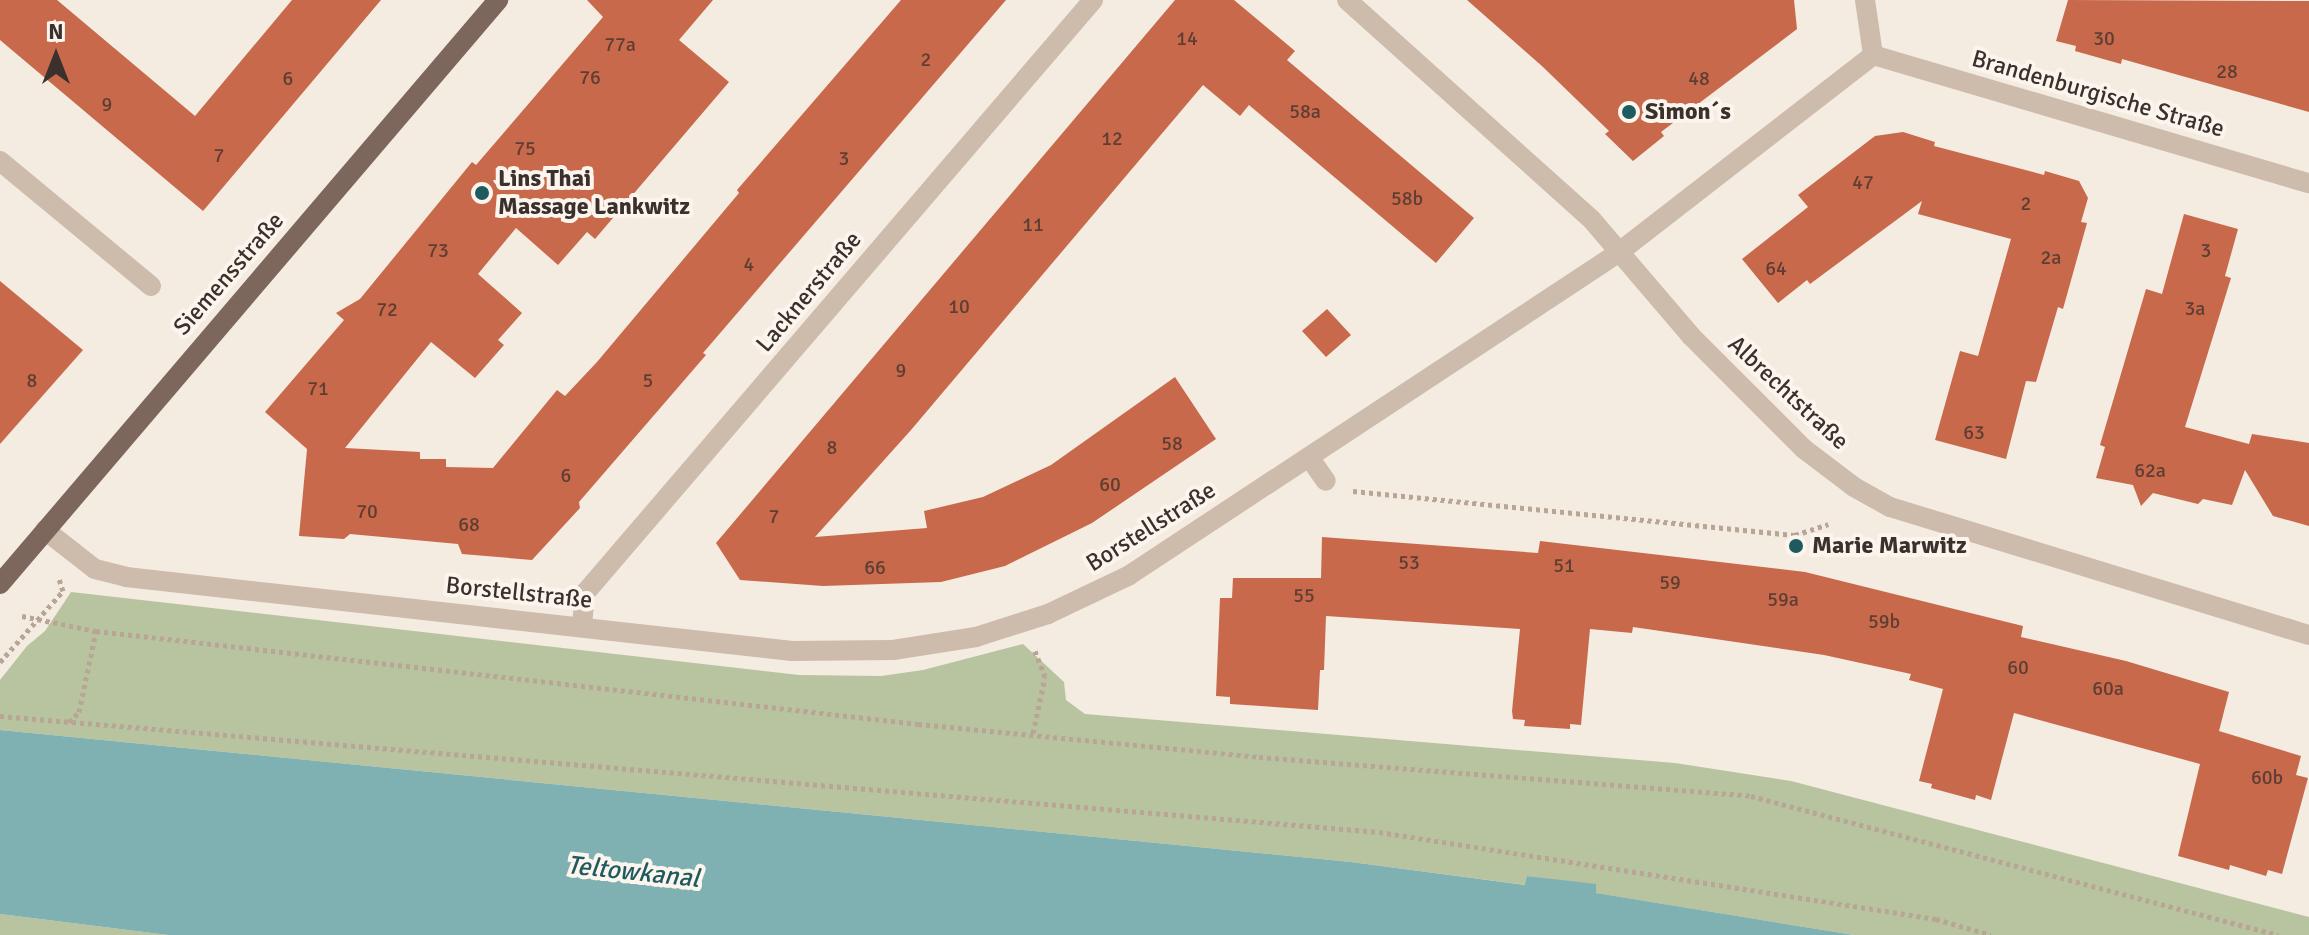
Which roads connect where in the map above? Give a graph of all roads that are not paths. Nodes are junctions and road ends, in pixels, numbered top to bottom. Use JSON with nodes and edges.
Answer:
{"nodes":[{"id":1,"x":498,"y":0,"type":"edge"},
{"id":2,"x":1093,"y":0,"type":"edge"},
{"id":3,"x":1347,"y":0,"type":"edge"},
{"id":4,"x":1865,"y":0,"type":"edge"},
{"id":5,"x":1873,"y":55,"type":"junction"},
{"id":6,"x":0,"y":161,"type":"edge"},
{"id":7,"x":2309,"y":183,"type":"edge"},
{"id":8,"x":1618,"y":253,"type":"junction"},
{"id":9,"x":151,"y":286,"type":"dead end"},
{"id":10,"x":1309,"y":457,"type":"junction"},
{"id":11,"x":1326,"y":481,"type":"road end"},
{"id":12,"x":45,"y":530,"type":"junction"},
{"id":13,"x":0,"y":584,"type":"edge"},
{"id":14,"x":582,"y":626,"type":"junction"},
{"id":15,"x":2309,"y":635,"type":"edge"}],
"edges":[{"from":1,"to":12,"type":"main road","name":"Siemensstraße"},
{"from":2,"to":14,"type":"street","name":"Lacknerstraße"},
{"from":3,"to":8,"type":"street","name":"Albrechtstraße"},
{"from":4,"to":5,"type":"street"},
{"from":5,"to":7,"type":"street","name":"Brandenburgische Straße"},
{"from":5,"to":8,"type":"street","name":"Borstellstraße"},
{"from":6,"to":9,"type":"street"},
{"from":8,"to":10,"type":"street","name":"Borstellstraße"},
{"from":8,"to":15,"type":"street","name":"Albrechtstraße"},
{"from":10,"to":11,"type":"street"},
{"from":10,"to":14,"type":"street","name":"Borstellstraße"},
{"from":12,"to":13,"type":"main road","name":"Siemensstraße"},
{"from":12,"to":14,"type":"street","name":"Borstellstraße"}]}
